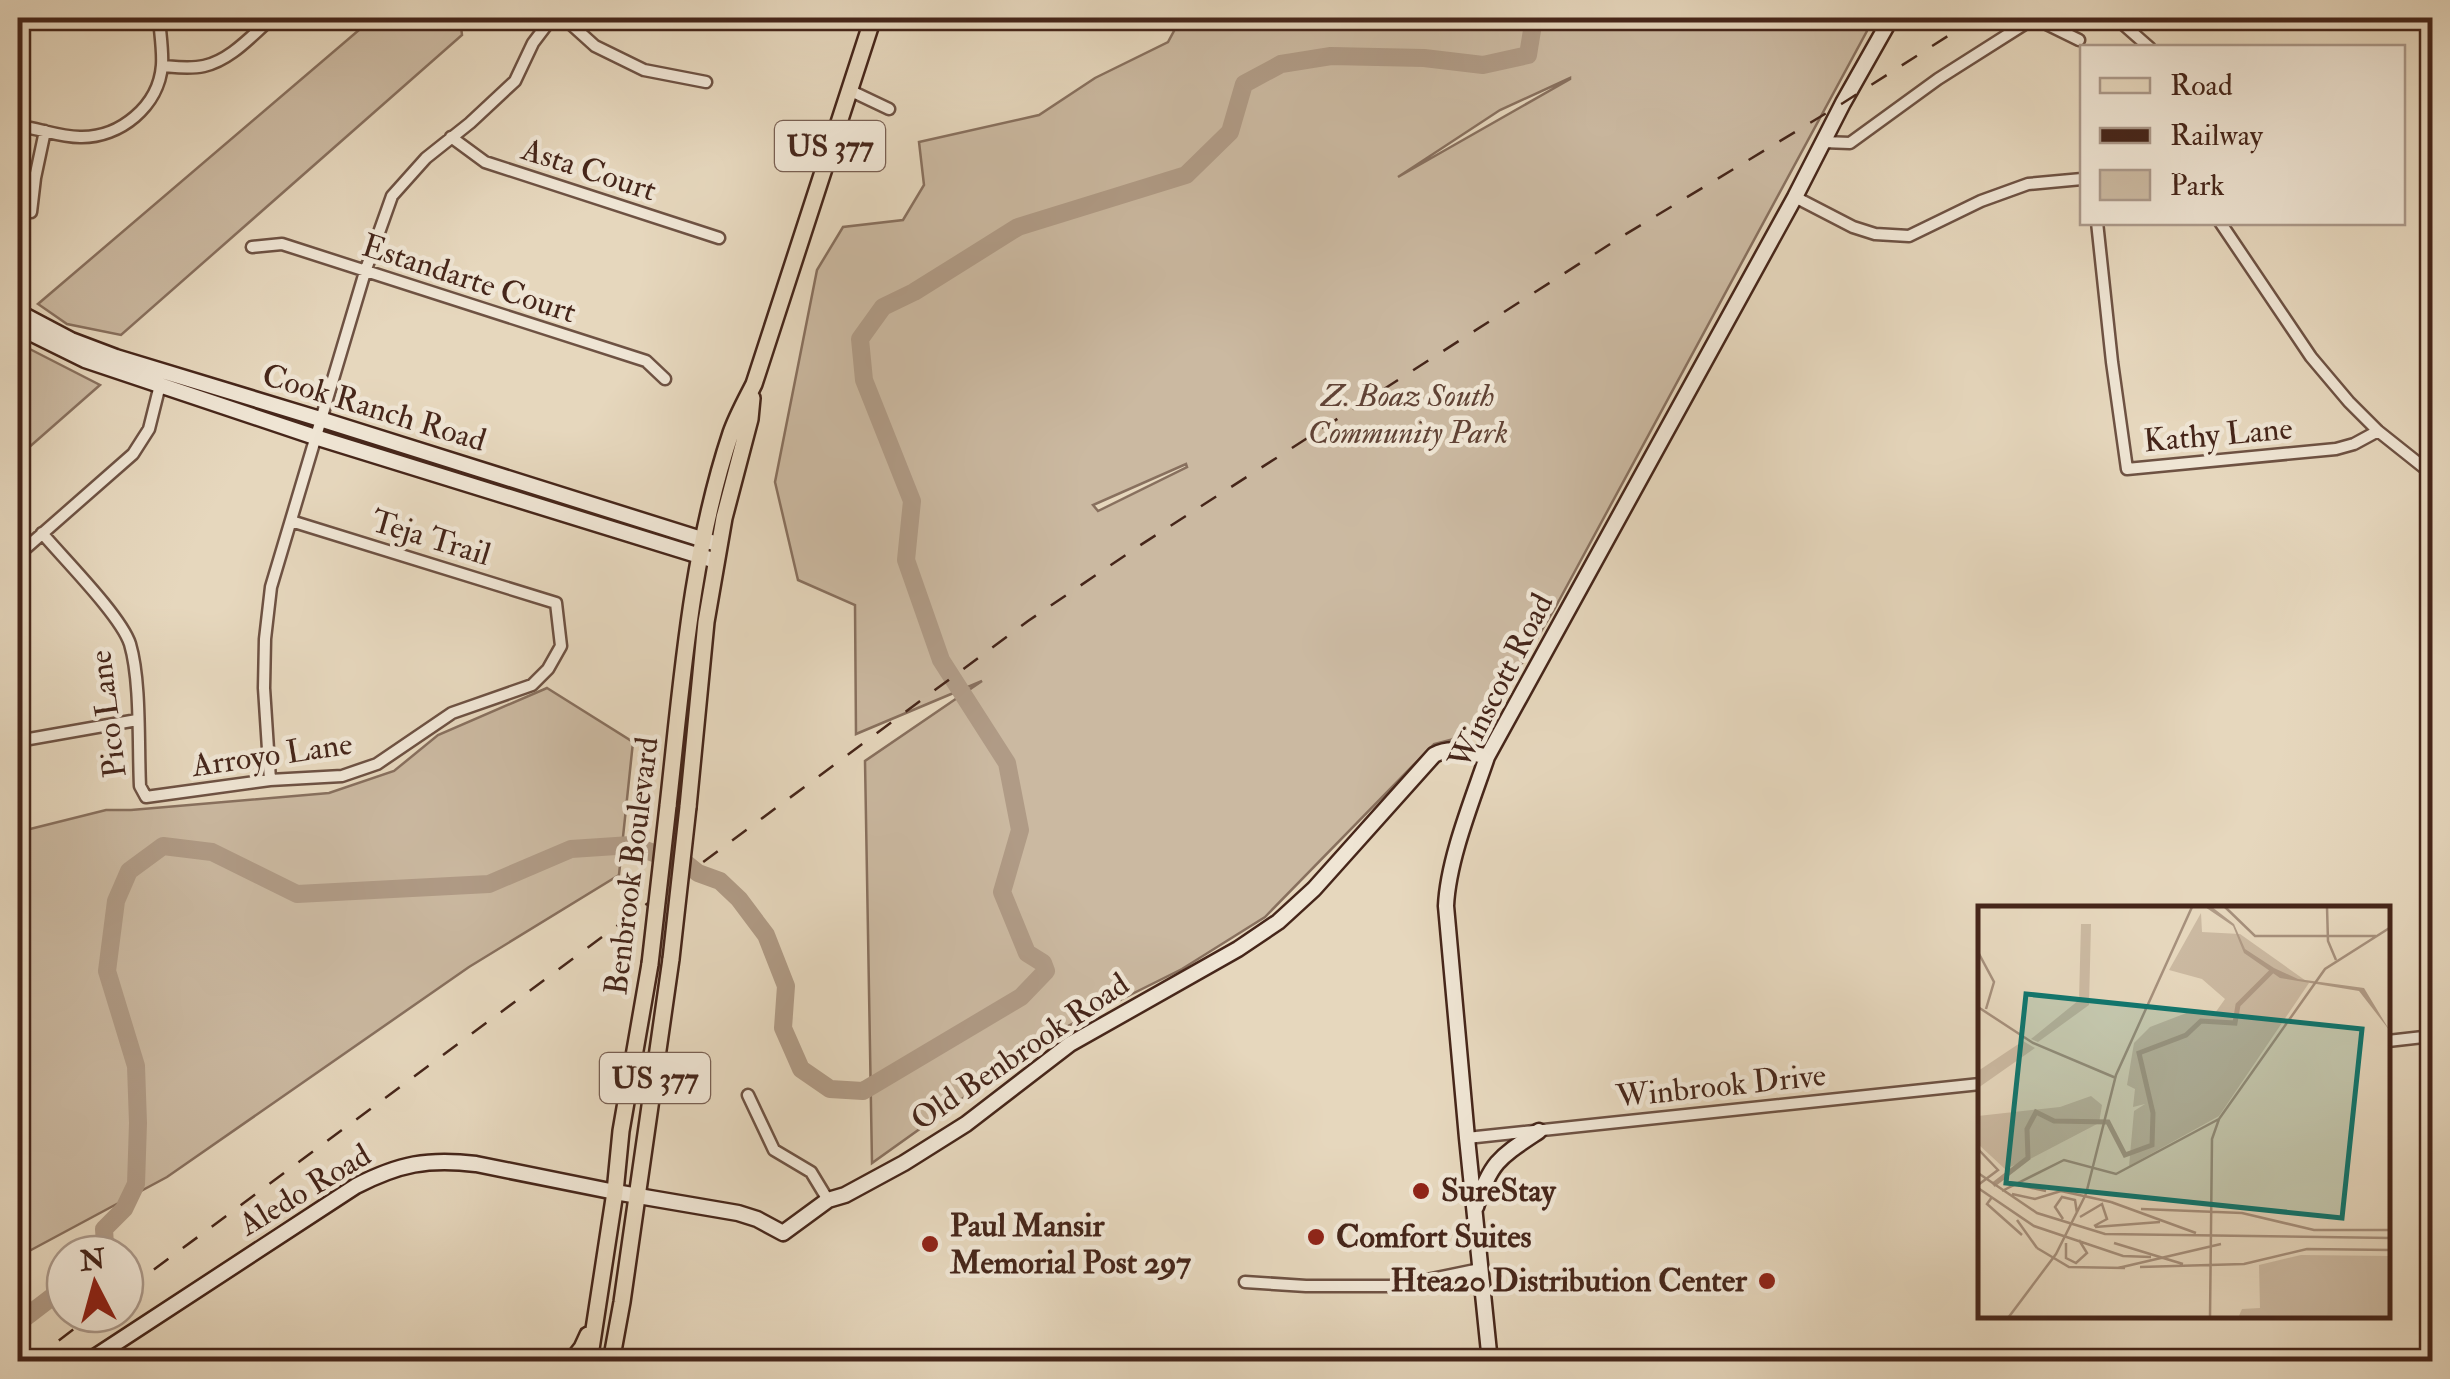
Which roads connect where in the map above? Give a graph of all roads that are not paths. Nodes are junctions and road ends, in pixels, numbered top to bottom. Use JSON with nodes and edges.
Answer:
{"nodes":[{"id":1,"x":159,"y":18,"type":"edge"},
{"id":2,"x":272,"y":18,"type":"edge"},
{"id":3,"x":552,"y":18,"type":"edge"},
{"id":4,"x":564,"y":18,"type":"edge"},
{"id":5,"x":873,"y":18,"type":"edge"},
{"id":6,"x":1891,"y":18,"type":"edge"},
{"id":7,"x":2035,"y":18,"type":"edge"},
{"id":8,"x":2116,"y":18,"type":"edge"},
{"id":9,"x":2078,"y":40,"type":"dead end"},
{"id":10,"x":2147,"y":45,"type":"edge"},
{"id":11,"x":162,"y":66,"type":"junction"},
{"id":12,"x":706,"y":82,"type":"dead end"},
{"id":13,"x":849,"y":90,"type":"junction"},
{"id":14,"x":889,"y":110,"type":"dead end"},
{"id":15,"x":18,"y":126,"type":"edge"},
{"id":16,"x":45,"y":131,"type":"junction"},
{"id":17,"x":451,"y":137,"type":"junction"},
{"id":18,"x":1823,"y":142,"type":"junction"},
{"id":19,"x":2080,"y":179,"type":"edge"},
{"id":20,"x":1795,"y":197,"type":"junction"},
{"id":21,"x":31,"y":212,"type":"dead end"},
{"id":22,"x":2097,"y":225,"type":"edge"},
{"id":23,"x":2222,"y":225,"type":"edge"},
{"id":24,"x":719,"y":238,"type":"dead end"},
{"id":25,"x":252,"y":247,"type":"dead end"},
{"id":26,"x":365,"y":272,"type":"junction"},
{"id":27,"x":18,"y":312,"type":"edge"},
{"id":28,"x":18,"y":327,"type":"edge"},
{"id":29,"x":665,"y":379,"type":"dead end"},
{"id":30,"x":160,"y":385,"type":"junction"},
{"id":31,"x":320,"y":418,"type":"junction"},
{"id":32,"x":2378,"y":431,"type":"junction"},
{"id":33,"x":314,"y":437,"type":"junction"},
{"id":34,"x":2432,"y":474,"type":"edge"},
{"id":35,"x":291,"y":521,"type":"junction"},
{"id":36,"x":42,"y":533,"type":"junction"},
{"id":37,"x":710,"y":551,"type":"junction"},
{"id":38,"x":18,"y":554,"type":"edge"},
{"id":39,"x":556,"y":603,"type":"joint"},
{"id":40,"x":137,"y":720,"type":"junction"},
{"id":41,"x":18,"y":741,"type":"edge"},
{"id":42,"x":1487,"y":756,"type":"junction"},
{"id":43,"x":270,"y":780,"type":"junction"},
{"id":44,"x":146,"y":797,"type":"joint"},
{"id":45,"x":2432,"y":1036,"type":"edge"},
{"id":46,"x":2390,"y":1040,"type":"edge"},
{"id":47,"x":1978,"y":1084,"type":"edge"},
{"id":48,"x":748,"y":1094,"type":"dead end"},
{"id":49,"x":1539,"y":1131,"type":"junction"},
{"id":50,"x":1467,"y":1138,"type":"junction"},
{"id":51,"x":615,"y":1192,"type":"junction"},
{"id":52,"x":637,"y":1196,"type":"junction"},
{"id":53,"x":828,"y":1200,"type":"junction"},
{"id":54,"x":1474,"y":1213,"type":"junction"},
{"id":55,"x":1480,"y":1269,"type":"junction"},
{"id":56,"x":1246,"y":1282,"type":"dead end"},
{"id":57,"x":622,"y":1302,"type":"junction"},
{"id":58,"x":598,"y":1312,"type":"junction"},
{"id":59,"x":1491,"y":1358,"type":"edge"},
{"id":60,"x":88,"y":1362,"type":"edge"},
{"id":61,"x":572,"y":1362,"type":"edge"},
{"id":62,"x":589,"y":1362,"type":"edge"},
{"id":63,"x":611,"y":1362,"type":"edge"},
{"id":64,"x":623,"y":1362,"type":"edge"}],
"edges":[{"from":1,"to":11,"type":"street"},
{"from":2,"to":11,"type":"street"},
{"from":3,"to":17,"type":"street"},
{"from":4,"to":12,"type":"street"},
{"from":5,"to":13,"type":"main road","number":"US 377"},
{"from":6,"to":18,"type":"street","name":"Winscott Road"},
{"from":7,"to":9,"type":"street"},
{"from":7,"to":18,"type":"street"},
{"from":8,"to":10,"type":"street"},
{"from":11,"to":16,"type":"street"},
{"from":13,"to":14,"type":"street"},
{"from":13,"to":37,"type":"main road","name":"Benbrook Boulevard","number":"US 377"},
{"from":15,"to":16,"type":"street"},
{"from":16,"to":21,"type":"street"},
{"from":17,"to":24,"type":"street","name":"Asta Court"},
{"from":17,"to":26,"type":"street"},
{"from":18,"to":20,"type":"street","name":"Winscott Road"},
{"from":19,"to":20,"type":"street"},
{"from":20,"to":42,"type":"street","name":"Winscott Road"},
{"from":22,"to":32,"type":"street","name":"Kathy Lane"},
{"from":23,"to":32,"type":"street"},
{"from":25,"to":26,"type":"street","name":"Estandarte Court"},
{"from":26,"to":29,"type":"street","name":"Estandarte Court"},
{"from":26,"to":31,"type":"street"},
{"from":27,"to":31,"type":"street","name":"Cook Ranch Road"},
{"from":28,"to":30,"type":"street","name":"Cook Ranch Road"},
{"from":30,"to":33,"type":"street","name":"Cook Ranch Road"},
{"from":30,"to":36,"type":"street"},
{"from":31,"to":33,"type":"street"},
{"from":31,"to":37,"type":"street","name":"Cook Ranch Road"},
{"from":32,"to":34,"type":"street"},
{"from":33,"to":35,"type":"street"},
{"from":33,"to":37,"type":"street","name":"Cook Ranch Road"},
{"from":35,"to":39,"type":"street","name":"Teja Trail"},
{"from":35,"to":43,"type":"street"},
{"from":36,"to":38,"type":"street"},
{"from":36,"to":40,"type":"street","name":"Pico Lane"},
{"from":37,"to":51,"type":"main road","name":"Benbrook Boulevard","number":"US 377","bridge":true},
{"from":37,"to":52,"type":"main road","name":"Benbrook Boulevard","number":"US 377","bridge":true},
{"from":39,"to":43,"type":"street","name":"Arroyo Lane"},
{"from":40,"to":41,"type":"street"},
{"from":40,"to":44,"type":"street","name":"Pico Lane"},
{"from":42,"to":50,"type":"street","name":"Winscott Road"},
{"from":42,"to":53,"type":"street","name":"Old Benbrook Road"},
{"from":43,"to":44,"type":"street","name":"Arroyo Lane"},
{"from":45,"to":46,"type":"street"},
{"from":47,"to":49,"type":"street","name":"Winbrook Drive"},
{"from":48,"to":53,"type":"street"},
{"from":49,"to":50,"type":"street","name":"Winbrook Drive"},
{"from":49,"to":54,"type":"street"},
{"from":50,"to":54,"type":"street","name":"Winscott Road"},
{"from":51,"to":52,"type":"street","name":"Aledo Road"},
{"from":51,"to":58,"type":"main road","name":"Benbrook Boulevard","number":"US 377"},
{"from":51,"to":60,"type":"street","name":"Aledo Road"},
{"from":52,"to":53,"type":"street","name":"Old Benbrook Road"},
{"from":52,"to":57,"type":"main road","name":"Benbrook Boulevard","number":"US 377"},
{"from":54,"to":55,"type":"street","name":"Winscott Road"},
{"from":55,"to":56,"type":"street"},
{"from":55,"to":59,"type":"street","name":"Winscott Road"},
{"from":57,"to":63,"type":"main road","name":"Benbrook Boulevard","number":"US 377"},
{"from":57,"to":64,"type":"main road"},
{"from":58,"to":61,"type":"main road"},
{"from":58,"to":62,"type":"main road","name":"Benbrook Boulevard","number":"US 377"}]}
